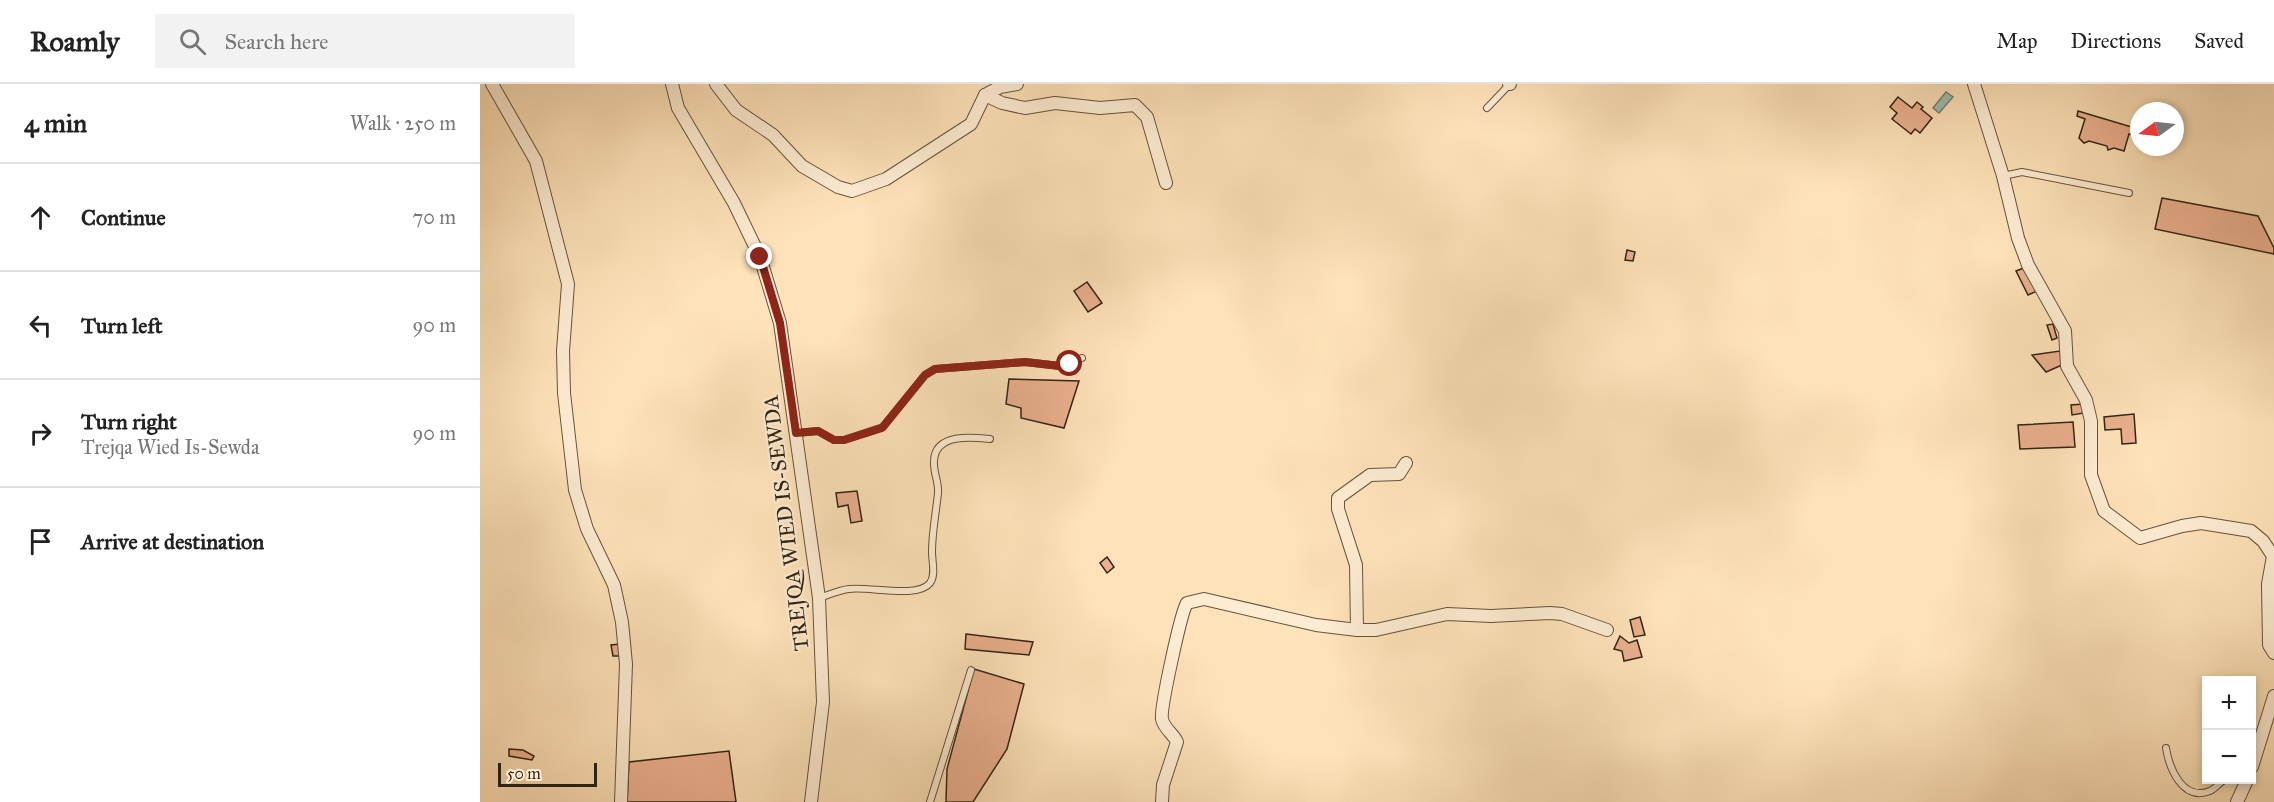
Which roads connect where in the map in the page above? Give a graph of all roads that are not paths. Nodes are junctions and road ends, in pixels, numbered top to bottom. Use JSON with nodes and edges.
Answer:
{"nodes":[{"id":1,"x":493,"y":84,"type":"edge"},
{"id":2,"x":672,"y":84,"type":"edge"},
{"id":3,"x":716,"y":84,"type":"edge"},
{"id":4,"x":1017,"y":84,"type":"edge"},
{"id":5,"x":1510,"y":84,"type":"edge"},
{"id":6,"x":1974,"y":84,"type":"edge"},
{"id":7,"x":985,"y":95,"type":"junction"},
{"id":8,"x":1487,"y":108,"type":"dead end"},
{"id":9,"x":2003,"y":176,"type":"junction"},
{"id":10,"x":1166,"y":183,"type":"dead end"},
{"id":11,"x":2129,"y":193,"type":"dead end"},
{"id":12,"x":1082,"y":358,"type":"dead end"},
{"id":13,"x":796,"y":433,"type":"junction"},
{"id":14,"x":990,"y":439,"type":"dead end"},
{"id":15,"x":1406,"y":463,"type":"dead end"},
{"id":16,"x":819,"y":598,"type":"junction"},
{"id":17,"x":1357,"y":630,"type":"junction"},
{"id":18,"x":1606,"y":630,"type":"dead end"},
{"id":19,"x":2274,"y":653,"type":"edge"},
{"id":20,"x":970,"y":670,"type":"dead end"},
{"id":21,"x":2274,"y":696,"type":"edge"},
{"id":22,"x":2166,"y":748,"type":"dead end"},
{"id":23,"x":2256,"y":754,"type":"edge"},
{"id":24,"x":2219,"y":784,"type":"edge"},
{"id":25,"x":2245,"y":784,"type":"edge"},
{"id":26,"x":621,"y":802,"type":"edge"},
{"id":27,"x":811,"y":802,"type":"edge"},
{"id":28,"x":930,"y":802,"type":"edge"},
{"id":29,"x":1162,"y":802,"type":"edge"},
{"id":30,"x":2237,"y":802,"type":"edge"}],
"edges":[{"from":1,"to":26,"type":"street"},
{"from":2,"to":13,"type":"street","name":"TREJQA WIED IS-SEWDA"},
{"from":3,"to":7,"type":"street"},
{"from":4,"to":7,"type":"street"},
{"from":5,"to":8,"type":"lane"},
{"from":6,"to":9,"type":"street"},
{"from":7,"to":10,"type":"street"},
{"from":9,"to":11,"type":"lane"},
{"from":9,"to":19,"type":"street"},
{"from":12,"to":13,"type":"lane"},
{"from":13,"to":16,"type":"street","name":"TREJQA WIED IS-SEWDA"},
{"from":14,"to":16,"type":"lane"},
{"from":15,"to":17,"type":"street"},
{"from":16,"to":27,"type":"street","name":"TREJQA WIED IS-SEWDA"},
{"from":17,"to":18,"type":"street"},
{"from":17,"to":29,"type":"street"},
{"from":20,"to":28,"type":"lane"},
{"from":21,"to":23,"type":"street"},
{"from":22,"to":24,"type":"lane"},
{"from":25,"to":30,"type":"street"}]}
